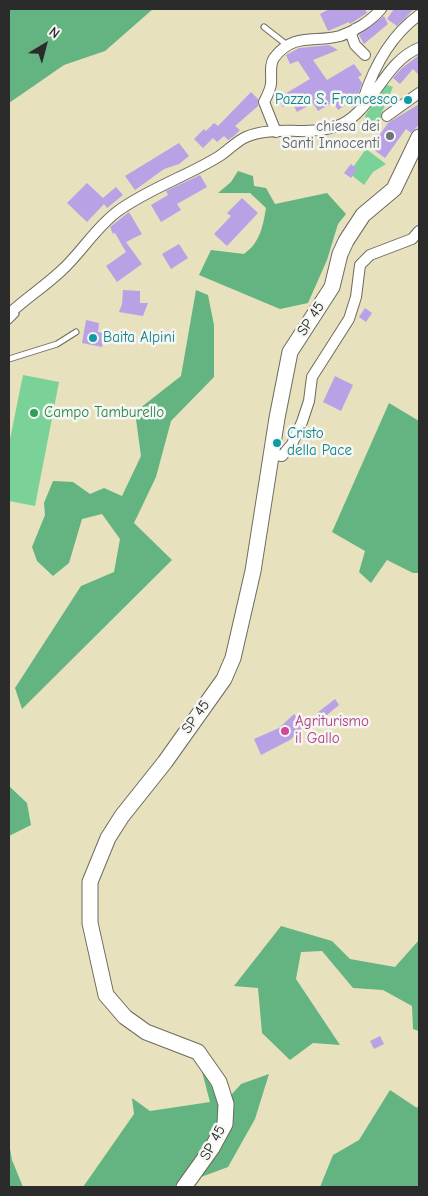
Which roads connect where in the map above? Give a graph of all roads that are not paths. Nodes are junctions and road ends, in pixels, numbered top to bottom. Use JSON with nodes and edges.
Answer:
{"nodes":[{"id":1,"x":381,"y":9,"type":"edge"},
{"id":2,"x":419,"y":14,"type":"edge"},
{"id":3,"x":264,"y":27,"type":"dead end"},
{"id":4,"x":355,"y":28,"type":"junction"},
{"id":5,"x":287,"y":45,"type":"junction"},
{"id":6,"x":419,"y":48,"type":"edge"},
{"id":7,"x":365,"y":55,"type":"dead end"},
{"id":8,"x":419,"y":93,"type":"edge"},
{"id":9,"x":360,"y":108,"type":"junction"},
{"id":10,"x":387,"y":116,"type":"dead end"},
{"id":11,"x":276,"y":132,"type":"junction"},
{"id":12,"x":419,"y":137,"type":"edge"},
{"id":13,"x":419,"y":230,"type":"edge"},
{"id":14,"x":20,"y":304,"type":"junction"},
{"id":15,"x":9,"y":314,"type":"edge"},
{"id":16,"x":9,"y":321,"type":"edge"},
{"id":17,"x":76,"y":332,"type":"dead end"},
{"id":18,"x":9,"y":359,"type":"edge"},
{"id":19,"x":271,"y":454,"type":"junction"},
{"id":20,"x":184,"y":1187,"type":"edge"}],
"edges":[{"from":1,"to":4,"type":"street"},
{"from":2,"to":9,"type":"street"},
{"from":3,"to":5,"type":"lane"},
{"from":4,"to":5,"type":"street"},
{"from":4,"to":7,"type":"street"},
{"from":5,"to":11,"type":"street"},
{"from":6,"to":9,"type":"street"},
{"from":8,"to":10,"type":"street"},
{"from":9,"to":11,"type":"street"},
{"from":11,"to":14,"type":"street"},
{"from":12,"to":19,"type":"street","name":"SP 45"},
{"from":13,"to":19,"type":"street"},
{"from":14,"to":15,"type":"street"},
{"from":14,"to":16,"type":"lane"},
{"from":17,"to":18,"type":"lane"},
{"from":19,"to":20,"type":"street","name":"SP 45"}]}
